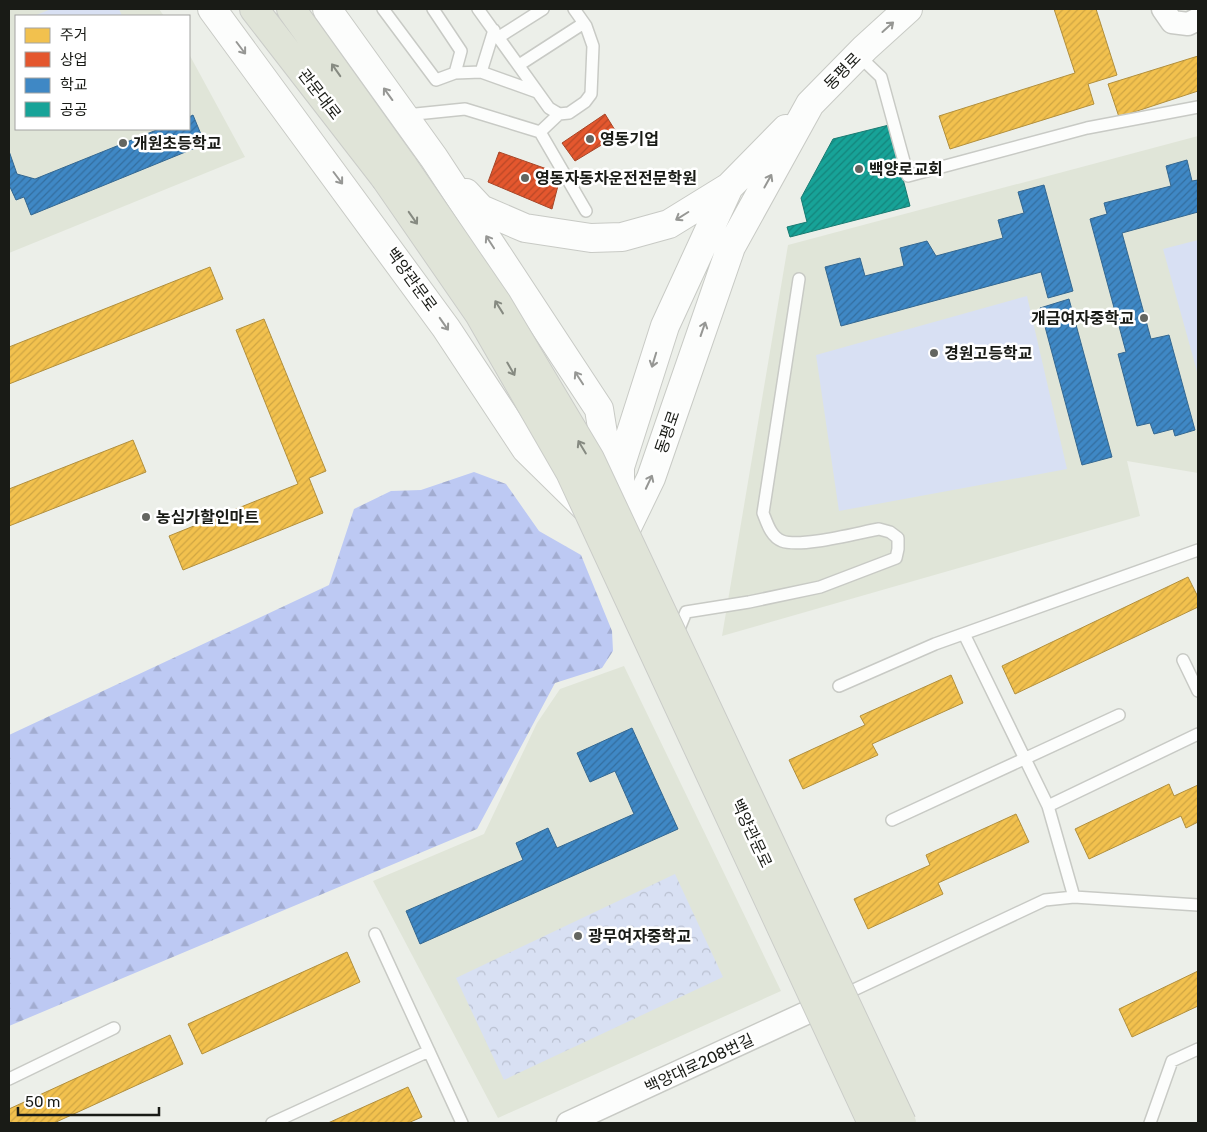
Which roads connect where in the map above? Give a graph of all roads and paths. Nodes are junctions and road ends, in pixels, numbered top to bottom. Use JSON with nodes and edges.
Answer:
{"nodes":[{"id":1,"x":212,"y":9,"type":"edge"},
{"id":2,"x":254,"y":9,"type":"edge"},
{"id":3,"x":291,"y":9,"type":"edge"},
{"id":4,"x":327,"y":9,"type":"edge"},
{"id":5,"x":383,"y":9,"type":"edge"},
{"id":6,"x":478,"y":9,"type":"edge"},
{"id":7,"x":543,"y":9,"type":"edge"},
{"id":8,"x":574,"y":9,"type":"edge"},
{"id":9,"x":908,"y":9,"type":"edge"},
{"id":10,"x":1163,"y":9,"type":"edge"},
{"id":11,"x":437,"y":10,"type":"edge"},
{"id":12,"x":1198,"y":19,"type":"edge"},
{"id":13,"x":584,"y":23,"type":"junction"},
{"id":14,"x":496,"y":34,"type":"junction"},
{"id":15,"x":858,"y":55,"type":"junction"},
{"id":16,"x":519,"y":65,"type":"junction"},
{"id":17,"x":480,"y":72,"type":"junction"},
{"id":18,"x":455,"y":73,"type":"junction"},
{"id":19,"x":537,"y":92,"type":"junction"},
{"id":20,"x":810,"y":104,"type":"junction"},
{"id":21,"x":1198,"y":106,"type":"edge"},
{"id":22,"x":559,"y":114,"type":"junction"},
{"id":23,"x":404,"y":116,"type":"junction"},
{"id":24,"x":540,"y":132,"type":"junction"},
{"id":25,"x":434,"y":158,"type":"junction"},
{"id":26,"x":395,"y":173,"type":"junction"},
{"id":27,"x":729,"y":187,"type":"junction"},
{"id":28,"x":586,"y":211,"type":"dead end"},
{"id":29,"x":799,"y":279,"type":"dead end"},
{"id":30,"x":620,"y":542,"type":"junction"},
{"id":31,"x":1198,"y":550,"type":"edge"},
{"id":32,"x":964,"y":634,"type":"junction"},
{"id":33,"x":670,"y":652,"type":"junction"},
{"id":34,"x":1183,"y":660,"type":"dead end"},
{"id":35,"x":839,"y":686,"type":"dead end"},
{"id":36,"x":1198,"y":692,"type":"edge"},
{"id":37,"x":1120,"y":715,"type":"dead end"},
{"id":38,"x":1198,"y":734,"type":"edge"},
{"id":39,"x":1026,"y":760,"type":"junction"},
{"id":40,"x":1048,"y":806,"type":"junction"},
{"id":41,"x":892,"y":820,"type":"dead end"},
{"id":42,"x":1074,"y":897,"type":"junction"},
{"id":43,"x":1198,"y":905,"type":"edge"},
{"id":44,"x":375,"y":934,"type":"dead end"},
{"id":45,"x":830,"y":1002,"type":"junction"},
{"id":46,"x":114,"y":1028,"type":"dead end"},
{"id":47,"x":1198,"y":1049,"type":"edge"},
{"id":48,"x":429,"y":1051,"type":"junction"},
{"id":49,"x":9,"y":1079,"type":"edge"},
{"id":50,"x":272,"y":1123,"type":"edge"},
{"id":51,"x":462,"y":1123,"type":"edge"},
{"id":52,"x":568,"y":1123,"type":"edge"},
{"id":53,"x":872,"y":1123,"type":"edge"},
{"id":54,"x":886,"y":1123,"type":"edge"},
{"id":55,"x":902,"y":1123,"type":"edge"},
{"id":56,"x":1150,"y":1123,"type":"edge"}],
"edges":[{"from":1,"to":30,"type":"main road","name":"백양관문로","one_way":true},
{"from":2,"to":26,"type":"highway","name":"관문대로"},
{"from":26,"to":3,"type":"highway","name":"관문대로","one_way":true},
{"from":23,"to":4,"type":"main road","name":"백양관문로","one_way":true},
{"from":5,"to":18,"type":"lane"},
{"from":6,"to":14,"type":"lane"},
{"from":7,"to":14,"type":"lane"},
{"from":8,"to":13,"type":"lane"},
{"from":15,"to":9,"type":"main road","name":"동평로","one_way":true},
{"from":10,"to":12,"type":"street"},
{"from":11,"to":18,"type":"lane"},
{"from":13,"to":16,"type":"lane"},
{"from":13,"to":22,"type":"lane"},
{"from":14,"to":16,"type":"lane"},
{"from":14,"to":17,"type":"lane"},
{"from":15,"to":20,"type":"main road","name":"동평로"},
{"from":15,"to":21,"type":"lane"},
{"from":16,"to":19,"type":"lane"},
{"from":17,"to":18,"type":"lane"},
{"from":17,"to":19,"type":"lane"},
{"from":19,"to":22,"type":"lane"},
{"from":20,"to":27,"type":"main road"},
{"from":30,"to":20,"type":"main road","name":"동평로","one_way":true},
{"from":22,"to":24,"type":"lane"},
{"from":23,"to":24,"type":"lane"},
{"from":23,"to":25,"type":"main road","name":"백양관문로"},
{"from":24,"to":28,"type":"lane"},
{"from":27,"to":25,"type":"main road","one_way":true},
{"from":30,"to":25,"type":"main road","name":"백양관문로","one_way":true},
{"from":26,"to":53,"type":"highway","one_way":true,"bridge":true},
{"from":55,"to":26,"type":"highway","one_way":true,"bridge":true},
{"from":27,"to":30,"type":"main road","name":"동평로","one_way":true},
{"from":29,"to":33,"type":"lane"},
{"from":30,"to":33,"type":"main road","name":"백양관문로"},
{"from":31,"to":32,"type":"lane"},
{"from":32,"to":35,"type":"lane"},
{"from":32,"to":39,"type":"lane"},
{"from":33,"to":45,"type":"main road","name":"백양관문로"},
{"from":34,"to":36,"type":"lane"},
{"from":37,"to":39,"type":"lane"},
{"from":38,"to":40,"type":"lane"},
{"from":39,"to":40,"type":"lane"},
{"from":39,"to":41,"type":"lane"},
{"from":40,"to":42,"type":"lane"},
{"from":42,"to":43,"type":"lane"},
{"from":42,"to":45,"type":"lane"},
{"from":44,"to":48,"type":"lane"},
{"from":45,"to":52,"type":"street","name":"백양대로208번길"},
{"from":45,"to":54,"type":"main road","name":"백양관문로"},
{"from":46,"to":49,"type":"lane"},
{"from":47,"to":56,"type":"lane"},
{"from":48,"to":50,"type":"lane"},
{"from":48,"to":51,"type":"lane"}]}
